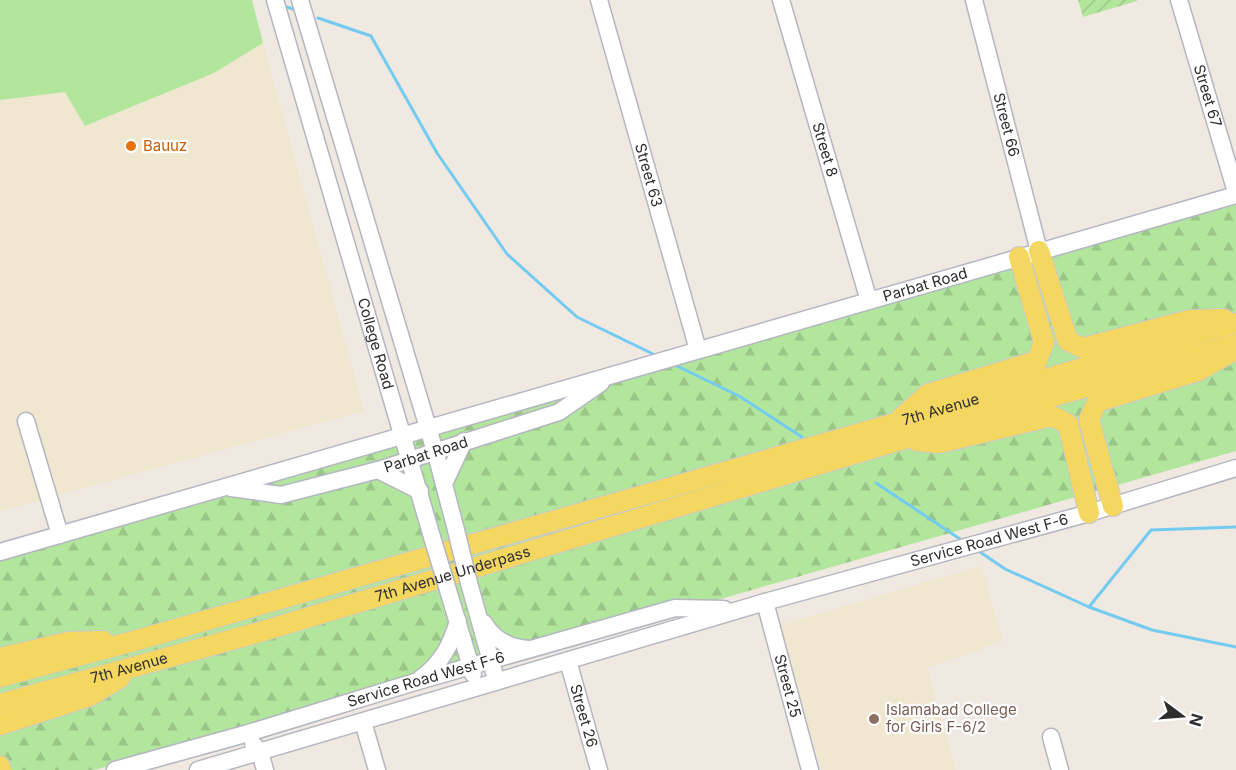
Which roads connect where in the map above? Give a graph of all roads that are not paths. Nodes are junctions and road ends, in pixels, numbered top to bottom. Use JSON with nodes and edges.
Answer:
{"nodes":[{"id":1,"x":275,"y":0,"type":"edge"},
{"id":2,"x":300,"y":0,"type":"edge"},
{"id":3,"x":599,"y":0,"type":"edge"},
{"id":4,"x":781,"y":0,"type":"edge"},
{"id":5,"x":974,"y":0,"type":"edge"},
{"id":6,"x":1179,"y":0,"type":"edge"},
{"id":7,"x":1236,"y":194,"type":"edge"},
{"id":8,"x":1039,"y":251,"type":"junction"},
{"id":9,"x":1019,"y":257,"type":"junction"},
{"id":10,"x":869,"y":301,"type":"junction"},
{"id":11,"x":1236,"y":321,"type":"edge"},
{"id":12,"x":1236,"y":344,"type":"edge"},
{"id":13,"x":698,"y":350,"type":"junction"},
{"id":14,"x":1236,"y":350,"type":"edge"},
{"id":15,"x":614,"y":374,"type":"junction"},
{"id":16,"x":26,"y":421,"type":"dead end"},
{"id":17,"x":428,"y":428,"type":"junction"},
{"id":18,"x":898,"y":431,"type":"junction"},
{"id":19,"x":403,"y":436,"type":"junction"},
{"id":20,"x":464,"y":441,"type":"junction"},
{"id":21,"x":435,"y":451,"type":"junction"},
{"id":22,"x":410,"y":459,"type":"junction"},
{"id":23,"x":1236,"y":468,"type":"edge"},
{"id":24,"x":378,"y":470,"type":"junction"},
{"id":25,"x":444,"y":483,"type":"junction"},
{"id":26,"x":224,"y":488,"type":"junction"},
{"id":27,"x":420,"y":491,"type":"junction"},
{"id":28,"x":644,"y":495,"type":"joint"},
{"id":29,"x":1113,"y":506,"type":"junction"},
{"id":30,"x":1089,"y":513,"type":"junction"},
{"id":31,"x":650,"y":515,"type":"joint"},
{"id":32,"x":60,"y":535,"type":"junction"},
{"id":33,"x":0,"y":552,"type":"edge"},
{"id":34,"x":765,"y":602,"type":"junction"},
{"id":35,"x":250,"y":608,"type":"joint"},
{"id":36,"x":741,"y":609,"type":"junction"},
{"id":37,"x":480,"y":617,"type":"junction"},
{"id":38,"x":458,"y":621,"type":"junction"},
{"id":39,"x":256,"y":633,"type":"joint"},
{"id":40,"x":141,"y":639,"type":"junction"},
{"id":41,"x":533,"y":649,"type":"junction"},
{"id":42,"x":0,"y":658,"type":"edge"},
{"id":43,"x":492,"y":660,"type":"junction"},
{"id":44,"x":568,"y":661,"type":"junction"},
{"id":45,"x":140,"y":665,"type":"junction"},
{"id":46,"x":471,"y":666,"type":"junction"},
{"id":47,"x":0,"y":677,"type":"edge"},
{"id":48,"x":415,"y":682,"type":"junction"},
{"id":49,"x":496,"y":682,"type":"junction"},
{"id":50,"x":476,"y":687,"type":"junction"},
{"id":51,"x":0,"y":704,"type":"edge"},
{"id":52,"x":363,"y":722,"type":"junction"},
{"id":53,"x":0,"y":725,"type":"edge"},
{"id":54,"x":245,"y":734,"type":"junction"},
{"id":55,"x":1051,"y":737,"type":"dead end"},
{"id":56,"x":260,"y":752,"type":"junction"},
{"id":57,"x":239,"y":765,"type":"edge"},
{"id":58,"x":115,"y":770,"type":"edge"},
{"id":59,"x":198,"y":770,"type":"edge"},
{"id":60,"x":265,"y":770,"type":"edge"},
{"id":61,"x":377,"y":770,"type":"edge"},
{"id":62,"x":599,"y":770,"type":"edge"},
{"id":63,"x":810,"y":770,"type":"edge"},
{"id":64,"x":1060,"y":770,"type":"edge"}],
"edges":[{"from":1,"to":19,"type":"street","name":"College Road"},
{"from":2,"to":17,"type":"street","name":"College Road"},
{"from":3,"to":13,"type":"street","name":"Street 63"},
{"from":4,"to":10,"type":"street","name":"Street 8"},
{"from":5,"to":8,"type":"street","name":"Street 66"},
{"from":6,"to":7,"type":"street","name":"Street 67"},
{"from":7,"to":8,"type":"street","name":"Parbat Road"},
{"from":8,"to":9,"type":"street","name":"Parbat Road"},
{"from":8,"to":11,"type":"main road"},
{"from":9,"to":10,"type":"street","name":"Parbat Road"},
{"from":9,"to":18,"type":"main road"},
{"from":10,"to":13,"type":"street","name":"Parbat Road"},
{"from":11,"to":18,"type":"main road","name":"7th Avenue"},
{"from":12,"to":18,"type":"main road","name":"7th Avenue"},
{"from":13,"to":15,"type":"street","name":"Parbat Road"},
{"from":14,"to":29,"type":"main road"},
{"from":15,"to":17,"type":"street","name":"Parbat Road"},
{"from":15,"to":20,"type":"street","name":"Parbat Road"},
{"from":16,"to":32,"type":"street"},
{"from":17,"to":19,"type":"street","name":"Parbat Road"},
{"from":17,"to":21,"type":"street","name":"College Road"},
{"from":18,"to":28,"type":"main road","name":"7th Avenue"},
{"from":18,"to":30,"type":"main road"},
{"from":18,"to":31,"type":"main road","name":"7th Avenue"},
{"from":19,"to":22,"type":"street","name":"College Road"},
{"from":19,"to":26,"type":"street","name":"Parbat Road"},
{"from":20,"to":21,"type":"street","name":"Parbat Road"},
{"from":20,"to":25,"type":"street"},
{"from":21,"to":22,"type":"street","name":"Parbat Road"},
{"from":21,"to":25,"type":"street","name":"College Road"},
{"from":22,"to":24,"type":"street","name":"Parbat Road"},
{"from":22,"to":27,"type":"street","name":"College Road"},
{"from":23,"to":29,"type":"street","name":"Service Road West F-6"},
{"from":24,"to":26,"type":"street","name":"Parbat Road"},
{"from":24,"to":27,"type":"street"},
{"from":25,"to":37,"type":"street","name":"College Road","bridge":true},
{"from":26,"to":32,"type":"street","name":"Parbat Road"},
{"from":27,"to":38,"type":"street","name":"College Road","bridge":true},
{"from":28,"to":35,"type":"main road","name":"7th Avenue Underpass"},
{"from":29,"to":30,"type":"street","name":"Service Road West F-6"},
{"from":30,"to":34,"type":"street","name":"Service Road West F-6"},
{"from":31,"to":39,"type":"main road","name":"7th Avenue Underpass"},
{"from":32,"to":33,"type":"street","name":"Parbat Road"},
{"from":34,"to":36,"type":"street","name":"Service Road West F-6"},
{"from":34,"to":63,"type":"street","name":"Street 25"},
{"from":35,"to":40,"type":"main road","name":"7th Avenue"},
{"from":36,"to":41,"type":"street","name":"Service Road West F-6"},
{"from":36,"to":44,"type":"street","name":"Service Road West F-6"},
{"from":37,"to":41,"type":"street"},
{"from":37,"to":43,"type":"street","name":"College Road"},
{"from":38,"to":46,"type":"street","name":"College Road"},
{"from":38,"to":48,"type":"street"},
{"from":39,"to":45,"type":"main road","name":"7th Avenue"},
{"from":40,"to":42,"type":"main road"},
{"from":40,"to":47,"type":"main road","name":"7th Avenue"},
{"from":41,"to":43,"type":"street","name":"Service Road West F-6"},
{"from":43,"to":46,"type":"street","name":"Service Road West F-6"},
{"from":43,"to":49,"type":"street","name":"College Road"},
{"from":44,"to":49,"type":"street","name":"Service Road West F-6"},
{"from":44,"to":62,"type":"street","name":"Street 26"},
{"from":45,"to":51,"type":"main road","name":"7th Avenue"},
{"from":45,"to":53,"type":"main road"},
{"from":46,"to":48,"type":"street","name":"Service Road West F-6"},
{"from":46,"to":50,"type":"street","name":"College Road"},
{"from":48,"to":54,"type":"street","name":"Service Road West F-6"},
{"from":49,"to":50,"type":"street","name":"Service Road West F-6"},
{"from":50,"to":52,"type":"street","name":"Service Road West F-6"},
{"from":52,"to":56,"type":"street","name":"Service Road West F-6"},
{"from":52,"to":61,"type":"street"},
{"from":54,"to":56,"type":"street"},
{"from":54,"to":57,"type":"street"},
{"from":54,"to":58,"type":"street","name":"Service Road West F-6"},
{"from":55,"to":64,"type":"street"},
{"from":56,"to":57,"type":"street","name":"Service Road West F-6"},
{"from":56,"to":60,"type":"street"},
{"from":57,"to":59,"type":"street","name":"Service Road West F-6"}]}
